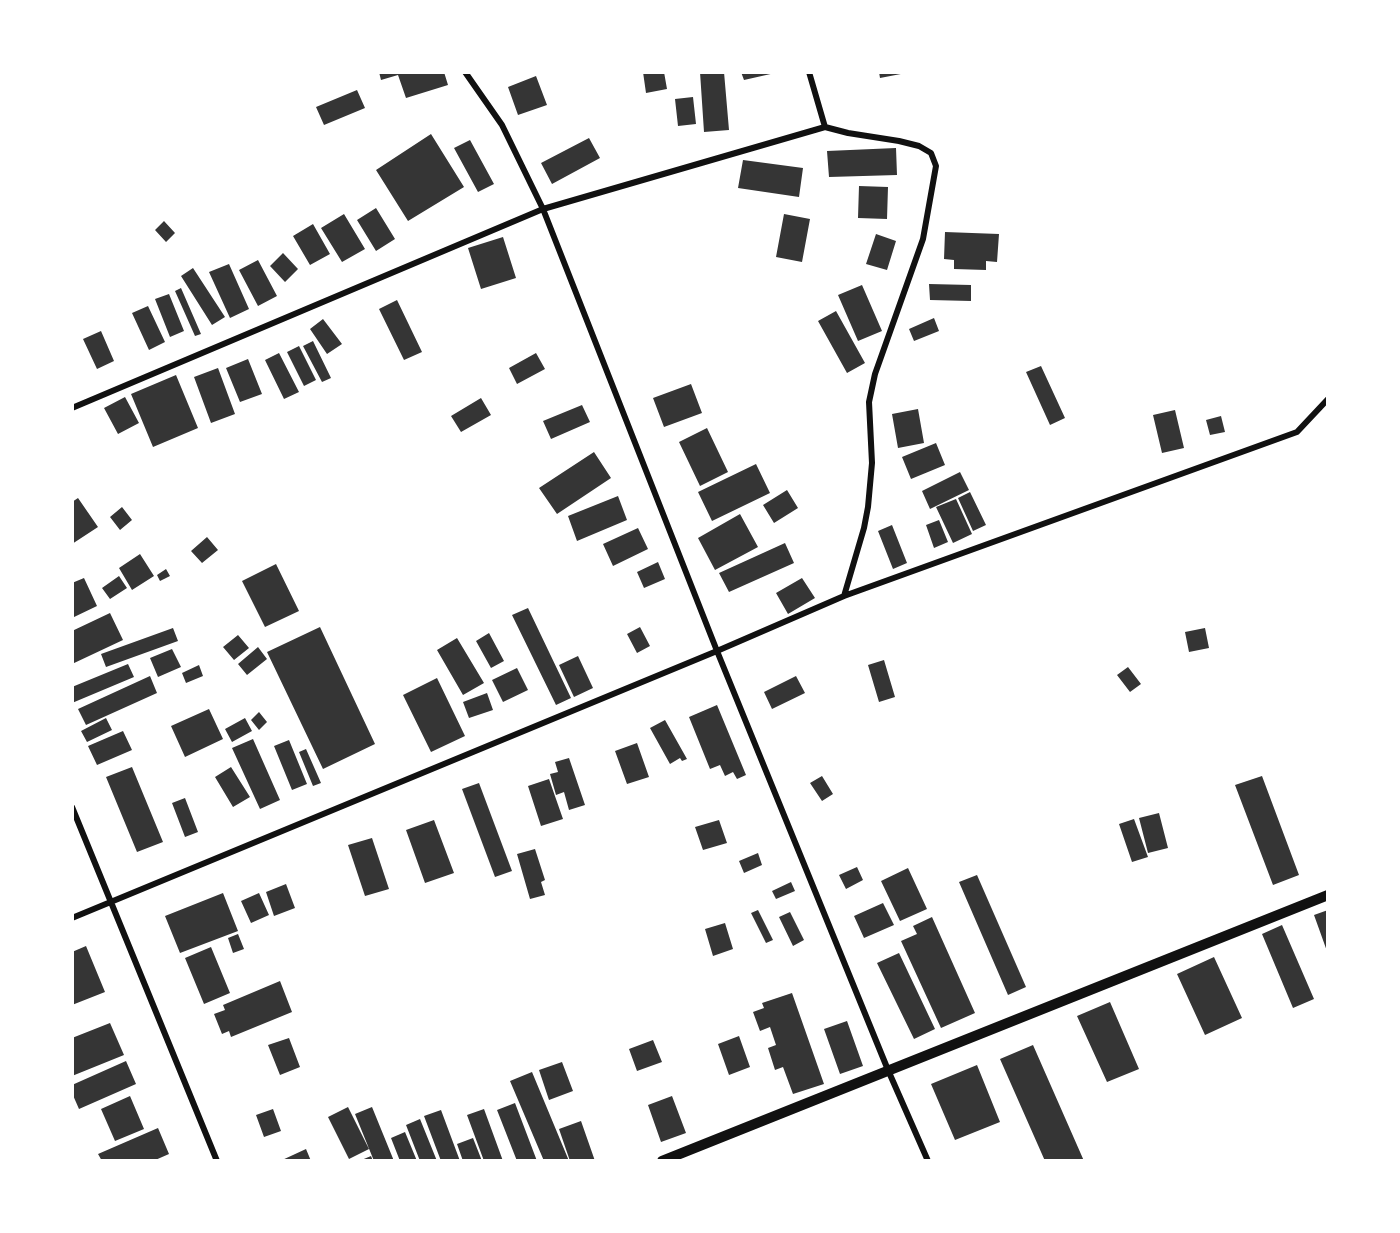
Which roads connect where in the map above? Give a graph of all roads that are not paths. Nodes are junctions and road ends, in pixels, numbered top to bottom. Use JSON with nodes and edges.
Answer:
{"nodes":[{"id":1,"x":465,"y":72,"type":"edge"},
{"id":2,"x":809,"y":72,"type":"edge"},
{"id":3,"x":825,"y":127,"type":"junction"},
{"id":4,"x":543,"y":209,"type":"junction"},
{"id":5,"x":1328,"y":399,"type":"edge"},
{"id":6,"x":72,"y":408,"type":"edge"},
{"id":7,"x":844,"y":596,"type":"junction"},
{"id":8,"x":717,"y":651,"type":"junction"},
{"id":9,"x":72,"y":807,"type":"edge"},
{"id":10,"x":1328,"y":895,"type":"edge"},
{"id":11,"x":112,"y":902,"type":"junction"},
{"id":12,"x":72,"y":918,"type":"edge"},
{"id":13,"x":888,"y":1070,"type":"junction"},
{"id":14,"x":217,"y":1161,"type":"edge"},
{"id":15,"x":662,"y":1161,"type":"edge"},
{"id":16,"x":928,"y":1161,"type":"edge"}],
"edges":[{"from":1,"to":4,"type":"street"},
{"from":2,"to":3,"type":"street"},
{"from":3,"to":4,"type":"street"},
{"from":3,"to":7,"type":"street"},
{"from":4,"to":6,"type":"street"},
{"from":4,"to":8,"type":"street"},
{"from":5,"to":7,"type":"street"},
{"from":7,"to":8,"type":"street"},
{"from":8,"to":11,"type":"street"},
{"from":8,"to":13,"type":"street"},
{"from":9,"to":11,"type":"street"},
{"from":10,"to":13,"type":"street"},
{"from":11,"to":12,"type":"street"},
{"from":11,"to":14,"type":"street"},
{"from":13,"to":15,"type":"street"},
{"from":13,"to":16,"type":"street"}]}
